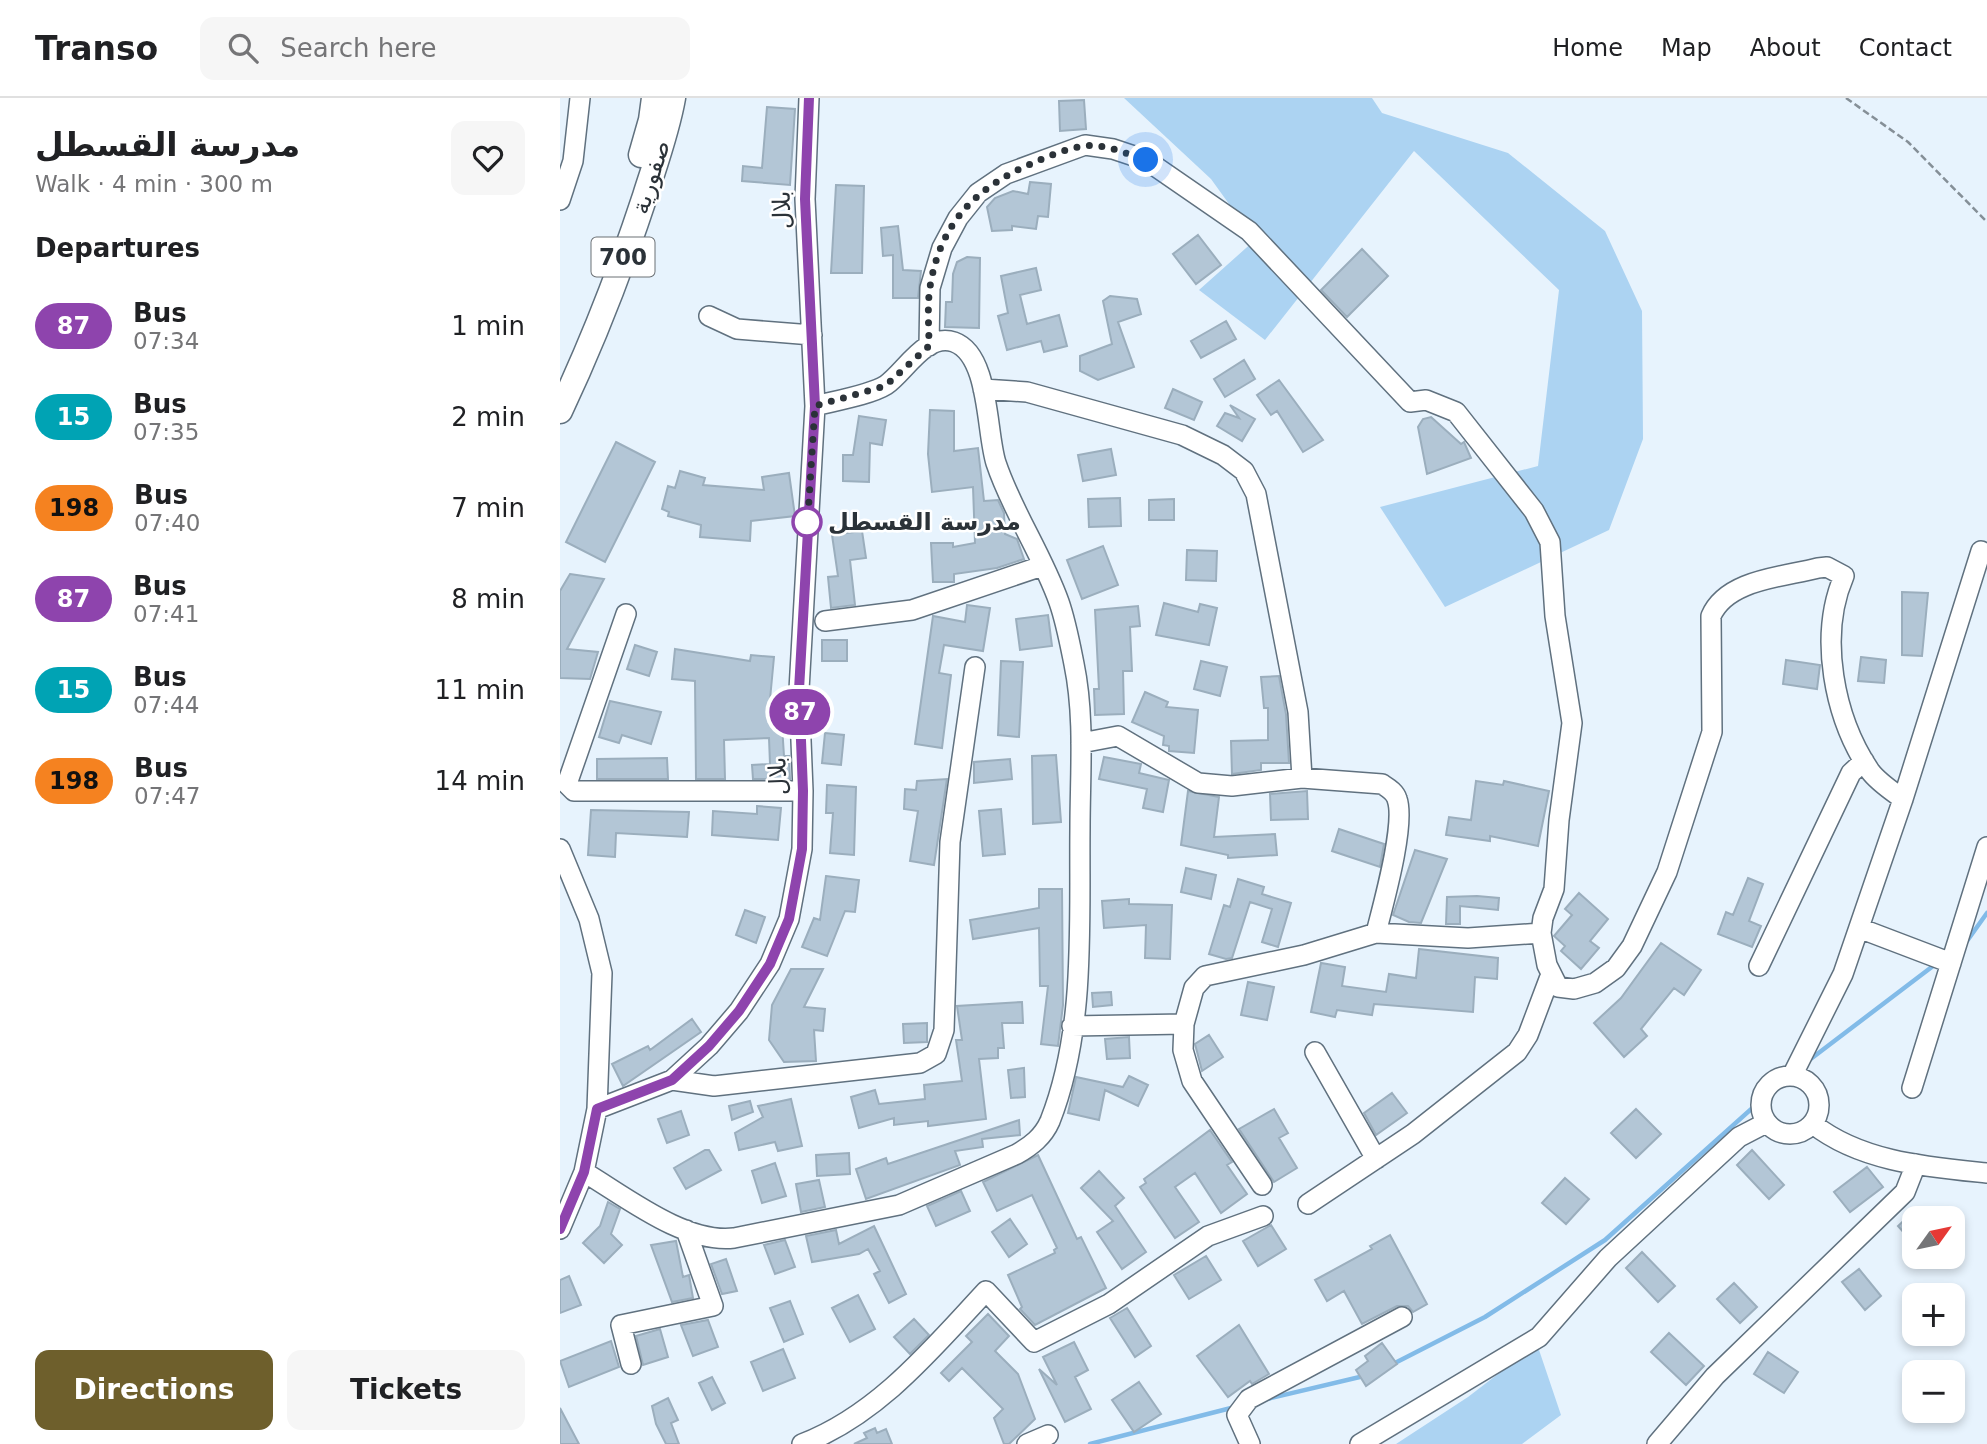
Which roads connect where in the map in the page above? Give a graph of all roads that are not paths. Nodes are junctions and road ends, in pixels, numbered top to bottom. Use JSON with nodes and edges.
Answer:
{"nodes":[{"id":1,"x":580,"y":98,"type":"edge"},
{"id":2,"x":654,"y":98,"type":"edge"},
{"id":3,"x":673,"y":98,"type":"edge"},
{"id":4,"x":809,"y":98,"type":"edge"},
{"id":5,"x":560,"y":200,"type":"edge"},
{"id":6,"x":709,"y":316,"type":"dead end"},
{"id":7,"x":811,"y":335,"type":"junction"},
{"id":8,"x":929,"y":346,"type":"junction"},
{"id":9,"x":560,"y":374,"type":"edge"},
{"id":10,"x":984,"y":389,"type":"junction"},
{"id":11,"x":815,"y":406,"type":"junction"},
{"id":12,"x":560,"y":411,"type":"edge"},
{"id":13,"x":1981,"y":551,"type":"dead end"},
{"id":14,"x":1042,"y":566,"type":"junction"},
{"id":15,"x":626,"y":614,"type":"dead end"},
{"id":16,"x":825,"y":621,"type":"dead end"},
{"id":17,"x":975,"y":667,"type":"dead end"},
{"id":18,"x":1081,"y":743,"type":"junction"},
{"id":19,"x":1864,"y":761,"type":"junction"},
{"id":20,"x":1302,"y":778,"type":"junction"},
{"id":21,"x":803,"y":791,"type":"junction"},
{"id":22,"x":1903,"y":799,"type":"junction"},
{"id":23,"x":1987,"y":847,"type":"edge"},
{"id":24,"x":560,"y":849,"type":"edge"},
{"id":25,"x":1858,"y":928,"type":"junction"},
{"id":26,"x":1376,"y":933,"type":"junction"},
{"id":27,"x":1541,"y":933,"type":"junction"},
{"id":28,"x":1951,"y":962,"type":"junction"},
{"id":29,"x":1759,"y":966,"type":"dead end"},
{"id":30,"x":1551,"y":974,"type":"junction"},
{"id":31,"x":1184,"y":1024,"type":"junction"},
{"id":32,"x":1072,"y":1026,"type":"junction"},
{"id":33,"x":1315,"y":1052,"type":"dead end"},
{"id":34,"x":1792,"y":1076,"type":"junction"},
{"id":35,"x":672,"y":1080,"type":"junction"},
{"id":36,"x":1912,"y":1088,"type":"dead end"},
{"id":37,"x":597,"y":1109,"type":"junction"},
{"id":38,"x":1766,"y":1123,"type":"junction"},
{"id":39,"x":1813,"y":1124,"type":"junction"},
{"id":40,"x":1376,"y":1158,"type":"junction"},
{"id":41,"x":1916,"y":1164,"type":"junction"},
{"id":42,"x":584,"y":1172,"type":"junction"},
{"id":43,"x":1987,"y":1173,"type":"edge"},
{"id":44,"x":1262,"y":1185,"type":"dead end"},
{"id":45,"x":1308,"y":1204,"type":"dead end"},
{"id":46,"x":1263,"y":1216,"type":"dead end"},
{"id":47,"x":560,"y":1229,"type":"edge"},
{"id":48,"x":686,"y":1230,"type":"junction"},
{"id":49,"x":1402,"y":1317,"type":"dead end"},
{"id":50,"x":631,"y":1364,"type":"dead end"},
{"id":51,"x":1048,"y":1435,"type":"dead end"},
{"id":52,"x":802,"y":1444,"type":"edge"},
{"id":53,"x":1027,"y":1444,"type":"edge"},
{"id":54,"x":1250,"y":1444,"type":"edge"},
{"id":55,"x":1360,"y":1444,"type":"edge"},
{"id":56,"x":1657,"y":1444,"type":"edge"}],
"edges":[{"from":1,"to":5,"type":"street"},
{"from":2,"to":9,"type":"main road","name":"صفورية","number":"700"},
{"from":3,"to":12,"type":"main road","name":"صفورية","number":"700"},
{"from":4,"to":7,"type":"street","name":"بلال"},
{"from":6,"to":7,"type":"street"},
{"from":7,"to":11,"type":"street","name":"بلال"},
{"from":8,"to":10,"type":"street"},
{"from":8,"to":11,"type":"street"},
{"from":8,"to":27,"type":"street"},
{"from":10,"to":14,"type":"street"},
{"from":10,"to":20,"type":"street"},
{"from":11,"to":21,"type":"street","name":"بلال"},
{"from":13,"to":22,"type":"street"},
{"from":14,"to":16,"type":"street"},
{"from":14,"to":18,"type":"street"},
{"from":15,"to":21,"type":"street"},
{"from":17,"to":35,"type":"street"},
{"from":18,"to":20,"type":"street"},
{"from":18,"to":32,"type":"street"},
{"from":19,"to":22,"type":"street"},
{"from":19,"to":29,"type":"street"},
{"from":19,"to":30,"type":"street"},
{"from":20,"to":26,"type":"street"},
{"from":21,"to":35,"type":"street","name":"بلال"},
{"from":22,"to":25,"type":"street"},
{"from":23,"to":28,"type":"street"},
{"from":24,"to":37,"type":"street"},
{"from":25,"to":28,"type":"street"},
{"from":25,"to":34,"type":"street"},
{"from":26,"to":27,"type":"street"},
{"from":26,"to":31,"type":"street"},
{"from":27,"to":30,"type":"street"},
{"from":28,"to":36,"type":"street"},
{"from":30,"to":40,"type":"street"},
{"from":31,"to":32,"type":"street"},
{"from":31,"to":44,"type":"street"},
{"from":32,"to":48,"type":"street"},
{"from":33,"to":40,"type":"street"},
{"from":34,"to":38,"type":"street"},
{"from":34,"to":39,"type":"street"},
{"from":35,"to":37,"type":"street","name":"بلال"},
{"from":37,"to":42,"type":"street"},
{"from":38,"to":39,"type":"street"},
{"from":38,"to":55,"type":"street"},
{"from":39,"to":41,"type":"street"},
{"from":40,"to":45,"type":"street"},
{"from":41,"to":43,"type":"street"},
{"from":41,"to":56,"type":"street"},
{"from":42,"to":47,"type":"street"},
{"from":42,"to":48,"type":"street"},
{"from":46,"to":52,"type":"street"},
{"from":48,"to":50,"type":"street"},
{"from":49,"to":54,"type":"street"},
{"from":51,"to":53,"type":"street"}]}
